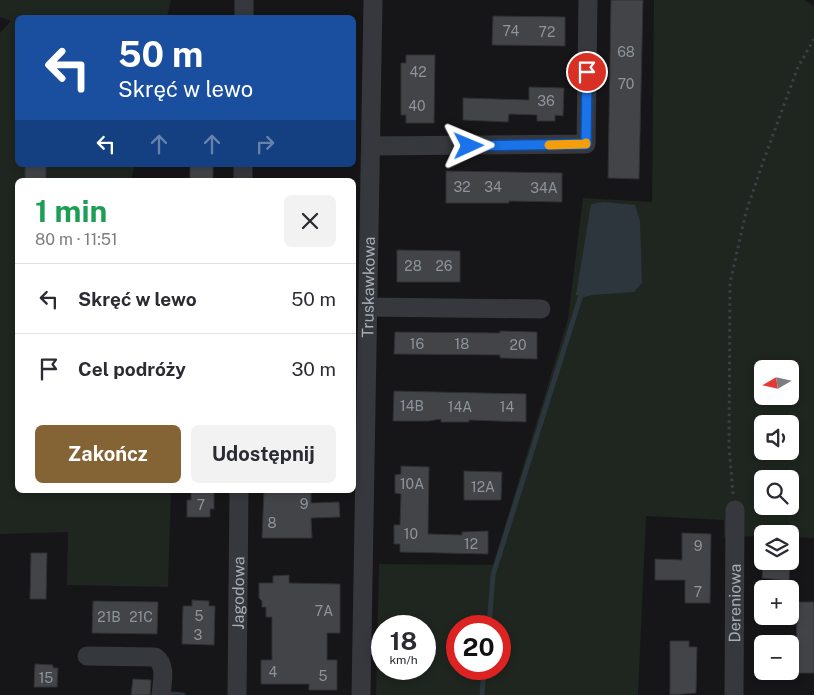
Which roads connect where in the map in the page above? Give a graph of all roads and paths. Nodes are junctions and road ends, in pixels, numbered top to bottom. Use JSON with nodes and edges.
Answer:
{"nodes":[{"id":1,"x":244,"y":0,"type":"edge"},
{"id":2,"x":374,"y":0,"type":"edge"},
{"id":3,"x":588,"y":0,"type":"edge"},
{"id":4,"x":244,"y":15,"type":"edge"},
{"id":5,"x":814,"y":40,"type":"edge"},
{"id":6,"x":372,"y":146,"type":"junction"},
{"id":7,"x":368,"y":307,"type":"junction"},
{"id":8,"x":541,"y":309,"type":"dead end"},
{"id":9,"x":239,"y":493,"type":"edge"},
{"id":10,"x":735,"y":510,"type":"joint"},
{"id":11,"x":87,"y":656,"type":"dead end"},
{"id":12,"x":161,"y":695,"type":"edge"},
{"id":13,"x":237,"y":695,"type":"edge"},
{"id":14,"x":361,"y":695,"type":"edge"},
{"id":15,"x":734,"y":695,"type":"edge"}],
"edges":[{"from":1,"to":4,"type":"street"},
{"from":2,"to":6,"type":"street","name":"Truskawkowa"},
{"from":3,"to":6,"type":"street"},
{"from":5,"to":10,"type":"path"},
{"from":6,"to":7,"type":"street","name":"Truskawkowa"},
{"from":7,"to":8,"type":"street"},
{"from":7,"to":14,"type":"street","name":"Truskawkowa"},
{"from":9,"to":13,"type":"street","name":"Jagodowa"},
{"from":10,"to":15,"type":"street","name":"Dereniowa"},
{"from":11,"to":12,"type":"street"}]}
